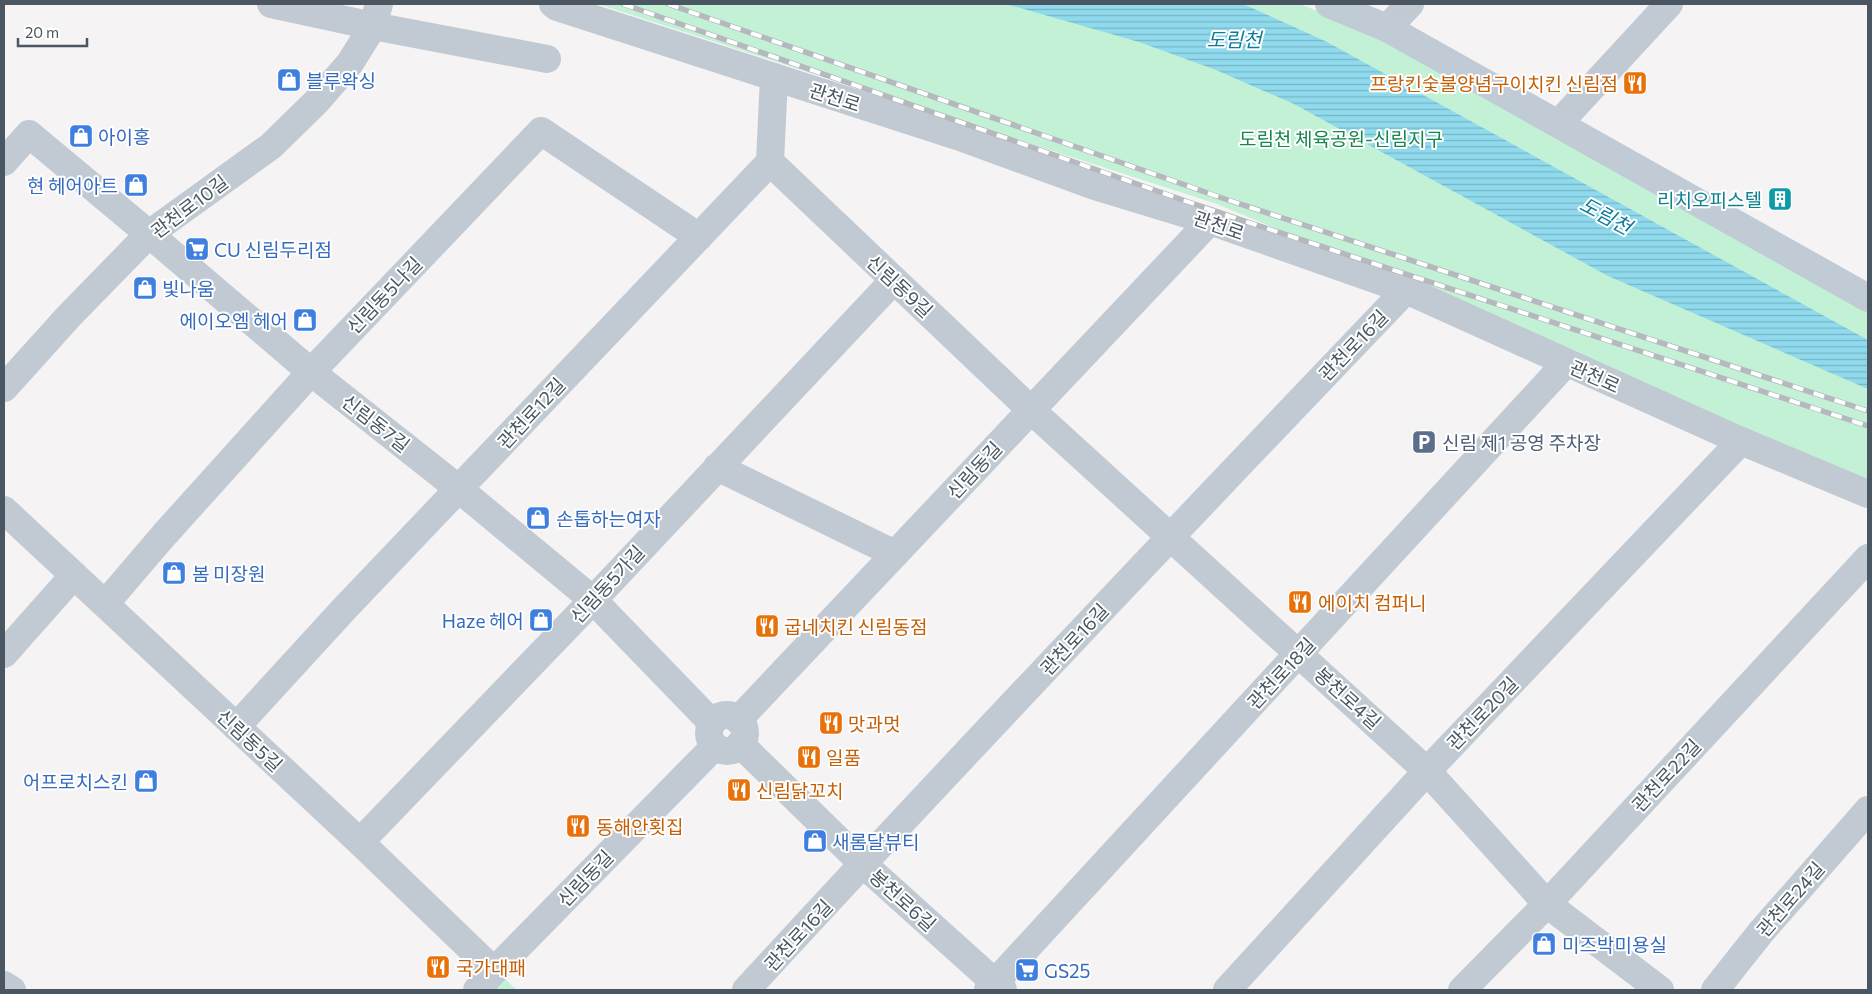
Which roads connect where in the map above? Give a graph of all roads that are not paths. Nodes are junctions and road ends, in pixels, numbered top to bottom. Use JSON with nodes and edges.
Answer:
{"nodes":[{"id":1,"x":270,"y":4,"type":"edge"},
{"id":2,"x":553,"y":4,"type":"edge"},
{"id":3,"x":1329,"y":4,"type":"edge"},
{"id":4,"x":1410,"y":4,"type":"edge"},
{"id":5,"x":1669,"y":4,"type":"edge"},
{"id":6,"x":376,"y":15,"type":"edge"},
{"id":7,"x":1387,"y":28,"type":"junction"},
{"id":8,"x":547,"y":59,"type":"dead end"},
{"id":9,"x":774,"y":78,"type":"junction"},
{"id":10,"x":1558,"y":123,"type":"junction"},
{"id":11,"x":5,"y":158,"type":"edge"},
{"id":12,"x":770,"y":162,"type":"junction"},
{"id":13,"x":1210,"y":221,"type":"junction"},
{"id":14,"x":149,"y":234,"type":"junction"},
{"id":15,"x":698,"y":237,"type":"junction"},
{"id":16,"x":894,"y":280,"type":"junction"},
{"id":17,"x":1406,"y":290,"type":"junction"},
{"id":18,"x":1868,"y":298,"type":"edge"},
{"id":19,"x":1566,"y":363,"type":"junction"},
{"id":20,"x":311,"y":372,"type":"junction"},
{"id":21,"x":4,"y":388,"type":"edge"},
{"id":22,"x":1031,"y":410,"type":"junction"},
{"id":23,"x":1741,"y":441,"type":"junction"},
{"id":24,"x":717,"y":468,"type":"junction"},
{"id":25,"x":459,"y":489,"type":"junction"},
{"id":26,"x":1868,"y":494,"type":"edge"},
{"id":27,"x":4,"y":510,"type":"edge"},
{"id":28,"x":1170,"y":537,"type":"junction"},
{"id":29,"x":895,"y":554,"type":"junction"},
{"id":30,"x":1868,"y":558,"type":"edge"},
{"id":31,"x":74,"y":575,"type":"junction"},
{"id":32,"x":593,"y":600,"type":"junction"},
{"id":33,"x":105,"y":604,"type":"junction"},
{"id":34,"x":4,"y":654,"type":"edge"},
{"id":35,"x":1298,"y":654,"type":"junction"},
{"id":36,"x":236,"y":727,"type":"junction"},
{"id":37,"x":726,"y":733,"type":"junction"},
{"id":38,"x":1427,"y":771,"type":"junction"},
{"id":39,"x":1868,"y":810,"type":"edge"},
{"id":40,"x":360,"y":842,"type":"junction"},
{"id":41,"x":863,"y":864,"type":"junction"},
{"id":42,"x":1547,"y":904,"type":"junction"},
{"id":43,"x":486,"y":981,"type":"edge"},
{"id":44,"x":4,"y":985,"type":"edge"},
{"id":45,"x":996,"y":988,"type":"edge"},
{"id":46,"x":12,"y":990,"type":"edge"},
{"id":47,"x":746,"y":990,"type":"edge"},
{"id":48,"x":1227,"y":990,"type":"edge"},
{"id":49,"x":1462,"y":990,"type":"edge"},
{"id":50,"x":1660,"y":990,"type":"edge"},
{"id":51,"x":1715,"y":990,"type":"edge"}],
"edges":[{"from":1,"to":6,"type":"street"},
{"from":2,"to":9,"type":"street","name":"관천로"},
{"from":3,"to":7,"type":"main road"},
{"from":4,"to":7,"type":"street"},
{"from":5,"to":10,"type":"street"},
{"from":6,"to":8,"type":"street"},
{"from":6,"to":14,"type":"street","name":"관천로10길"},
{"from":7,"to":10,"type":"main road"},
{"from":9,"to":12,"type":"street"},
{"from":9,"to":13,"type":"street","name":"관천로"},
{"from":10,"to":18,"type":"main road"},
{"from":11,"to":14,"type":"street","name":"신림동7길"},
{"from":12,"to":15,"type":"street","name":"관천로12길"},
{"from":12,"to":16,"type":"street","name":"신림동9길"},
{"from":13,"to":17,"type":"street","name":"관천로"},
{"from":13,"to":22,"type":"street","name":"신림동길"},
{"from":14,"to":20,"type":"street","name":"신림동7길"},
{"from":14,"to":21,"type":"street","name":"관천로10길"},
{"from":15,"to":20,"type":"street","name":"신림동5나길"},
{"from":15,"to":25,"type":"street","name":"관천로12길"},
{"from":16,"to":22,"type":"street","name":"신림동9길"},
{"from":16,"to":24,"type":"street","name":"신림동5가길"},
{"from":17,"to":19,"type":"street","name":"관천로"},
{"from":17,"to":28,"type":"street","name":"관천로16길"},
{"from":19,"to":23,"type":"street","name":"관천로"},
{"from":19,"to":35,"type":"street","name":"관천로18길"},
{"from":20,"to":25,"type":"street","name":"신림동7길"},
{"from":20,"to":33,"type":"street","name":"신림동5나길"},
{"from":22,"to":28,"type":"street","name":"봉천로4길"},
{"from":22,"to":29,"type":"street","name":"신림동길"},
{"from":23,"to":26,"type":"street","name":"관천로"},
{"from":23,"to":38,"type":"street","name":"관천로20길"},
{"from":24,"to":29,"type":"street"},
{"from":24,"to":32,"type":"street","name":"신림동5가길"},
{"from":25,"to":32,"type":"street","name":"신림동7길"},
{"from":25,"to":36,"type":"street","name":"관천로12길"},
{"from":27,"to":31,"type":"street","name":"신림동5길"},
{"from":28,"to":35,"type":"street","name":"봉천로4길"},
{"from":28,"to":41,"type":"street","name":"관천로16길"},
{"from":29,"to":37,"type":"street","name":"신림동길"},
{"from":30,"to":42,"type":"street","name":"관천로22길"},
{"from":31,"to":33,"type":"street","name":"신림동5길"},
{"from":31,"to":34,"type":"street"},
{"from":32,"to":37,"type":"street","name":"신림동7길"},
{"from":32,"to":40,"type":"street","name":"신림동5가길"},
{"from":33,"to":36,"type":"street","name":"신림동5길"},
{"from":35,"to":38,"type":"street","name":"봉천로4길"},
{"from":35,"to":45,"type":"street","name":"관천로18길"},
{"from":36,"to":40,"type":"street","name":"신림동5길"},
{"from":37,"to":41,"type":"street","name":"봉천로6길"},
{"from":37,"to":43,"type":"street","name":"신림동길"},
{"from":38,"to":42,"type":"street","name":"봉천로4길"},
{"from":38,"to":48,"type":"street","name":"관천로20길"},
{"from":39,"to":51,"type":"street","name":"관천로24길"},
{"from":40,"to":43,"type":"street","name":"신림동5길"},
{"from":41,"to":45,"type":"street","name":"봉천로6길"},
{"from":41,"to":47,"type":"street","name":"관천로16길"},
{"from":42,"to":49,"type":"street","name":"관천로22길"},
{"from":42,"to":50,"type":"street","name":"봉천로4길"},
{"from":44,"to":46,"type":"street"}]}
